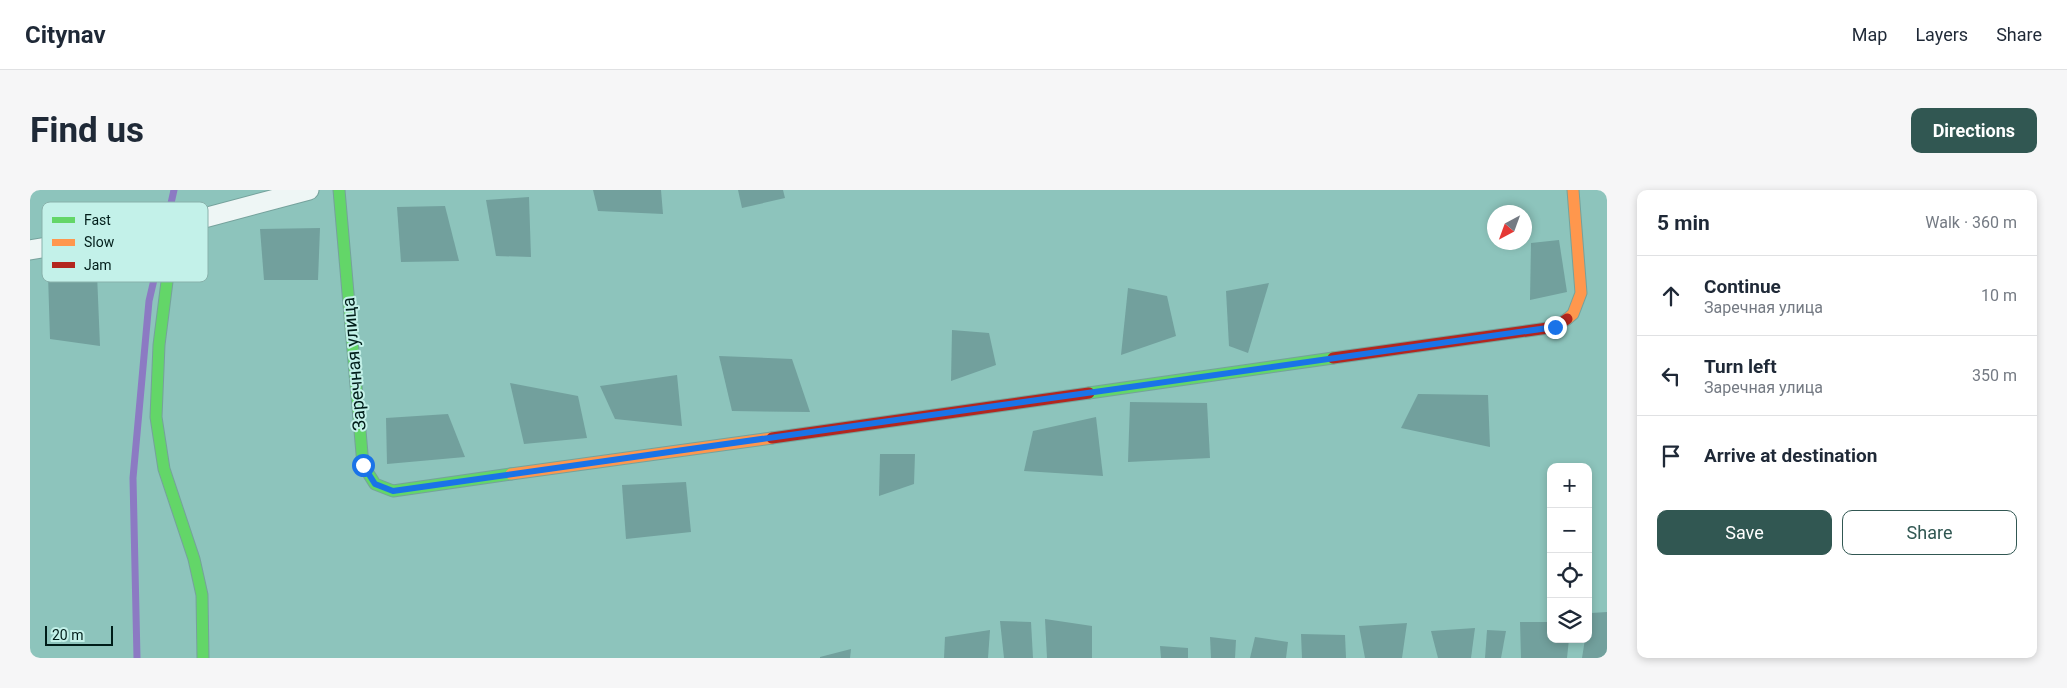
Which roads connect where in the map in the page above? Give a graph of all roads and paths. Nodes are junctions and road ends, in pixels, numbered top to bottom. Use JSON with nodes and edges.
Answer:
{"nodes":[{"id":1,"x":309,"y":190,"type":"edge"},
{"id":2,"x":339,"y":190,"type":"edge"},
{"id":3,"x":1573,"y":190,"type":"edge"},
{"id":4,"x":208,"y":217,"type":"edge"},
{"id":5,"x":167,"y":282,"type":"edge"},
{"id":6,"x":203,"y":658,"type":"edge"}],
"edges":[{"from":1,"to":4,"type":"street"},
{"from":2,"to":3,"type":"street","name":"Заречная улица"},
{"from":5,"to":6,"type":"street"}]}
